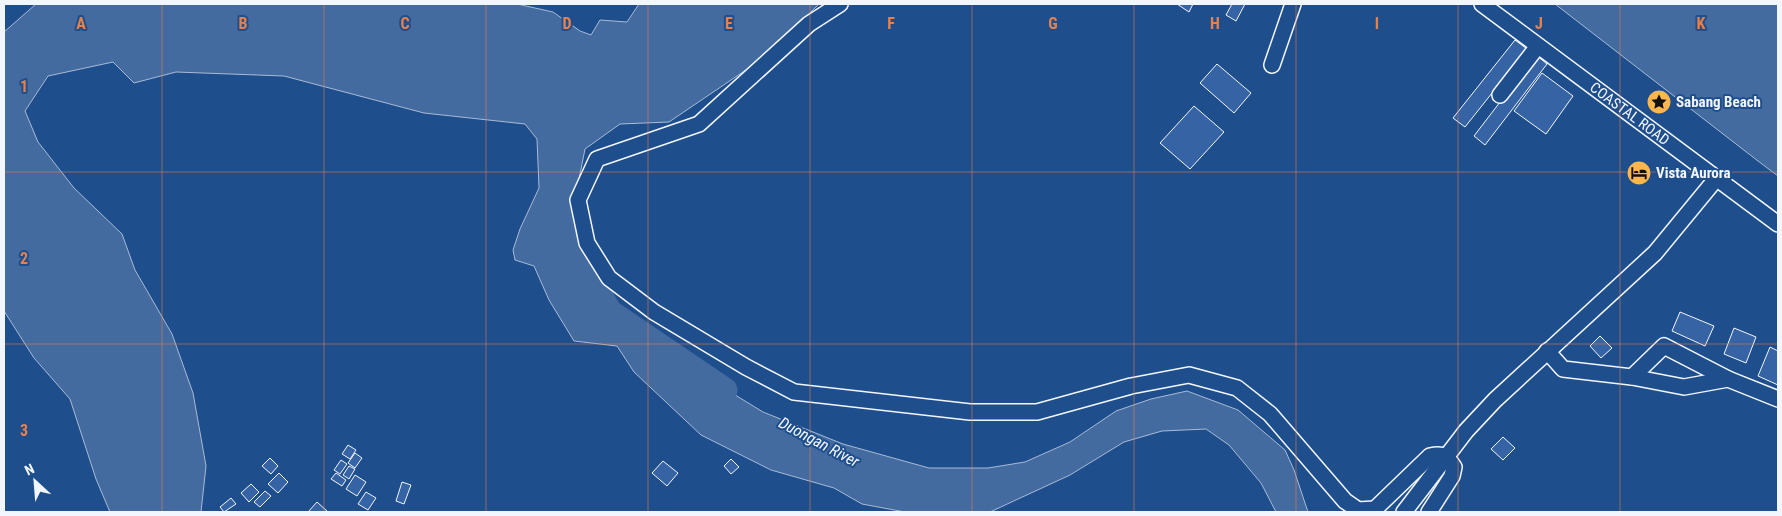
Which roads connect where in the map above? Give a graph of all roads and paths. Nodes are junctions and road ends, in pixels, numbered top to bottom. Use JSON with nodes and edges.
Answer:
{"nodes":[{"id":1,"x":840,"y":4,"type":"edge"},
{"id":2,"x":1293,"y":4,"type":"edge"},
{"id":3,"x":1482,"y":4,"type":"edge"},
{"id":4,"x":1538,"y":46,"type":"junction"},
{"id":5,"x":1272,"y":64,"type":"dead end"},
{"id":6,"x":1500,"y":94,"type":"dead end"},
{"id":7,"x":1716,"y":179,"type":"junction"},
{"id":8,"x":1778,"y":224,"type":"edge"},
{"id":9,"x":1547,"y":351,"type":"junction"},
{"id":10,"x":1632,"y":377,"type":"junction"},
{"id":11,"x":1728,"y":379,"type":"junction"},
{"id":12,"x":1778,"y":399,"type":"edge"},
{"id":13,"x":1444,"y":463,"type":"junction"},
{"id":14,"x":1404,"y":512,"type":"edge"},
{"id":15,"x":1429,"y":512,"type":"edge"}],
"edges":[{"from":1,"to":13,"type":"street"},
{"from":2,"to":5,"type":"street"},
{"from":3,"to":4,"type":"street","name":"COASTAL ROAD"},
{"from":4,"to":6,"type":"street"},
{"from":4,"to":7,"type":"street","name":"COASTAL ROAD"},
{"from":7,"to":8,"type":"street","name":"COASTAL ROAD"},
{"from":7,"to":9,"type":"street"},
{"from":9,"to":10,"type":"street"},
{"from":9,"to":13,"type":"street"},
{"from":10,"to":11,"type":"street"},
{"from":10,"to":11,"type":"street"},
{"from":11,"to":12,"type":"street"},
{"from":13,"to":14,"type":"street"},
{"from":13,"to":15,"type":"street"}]}
